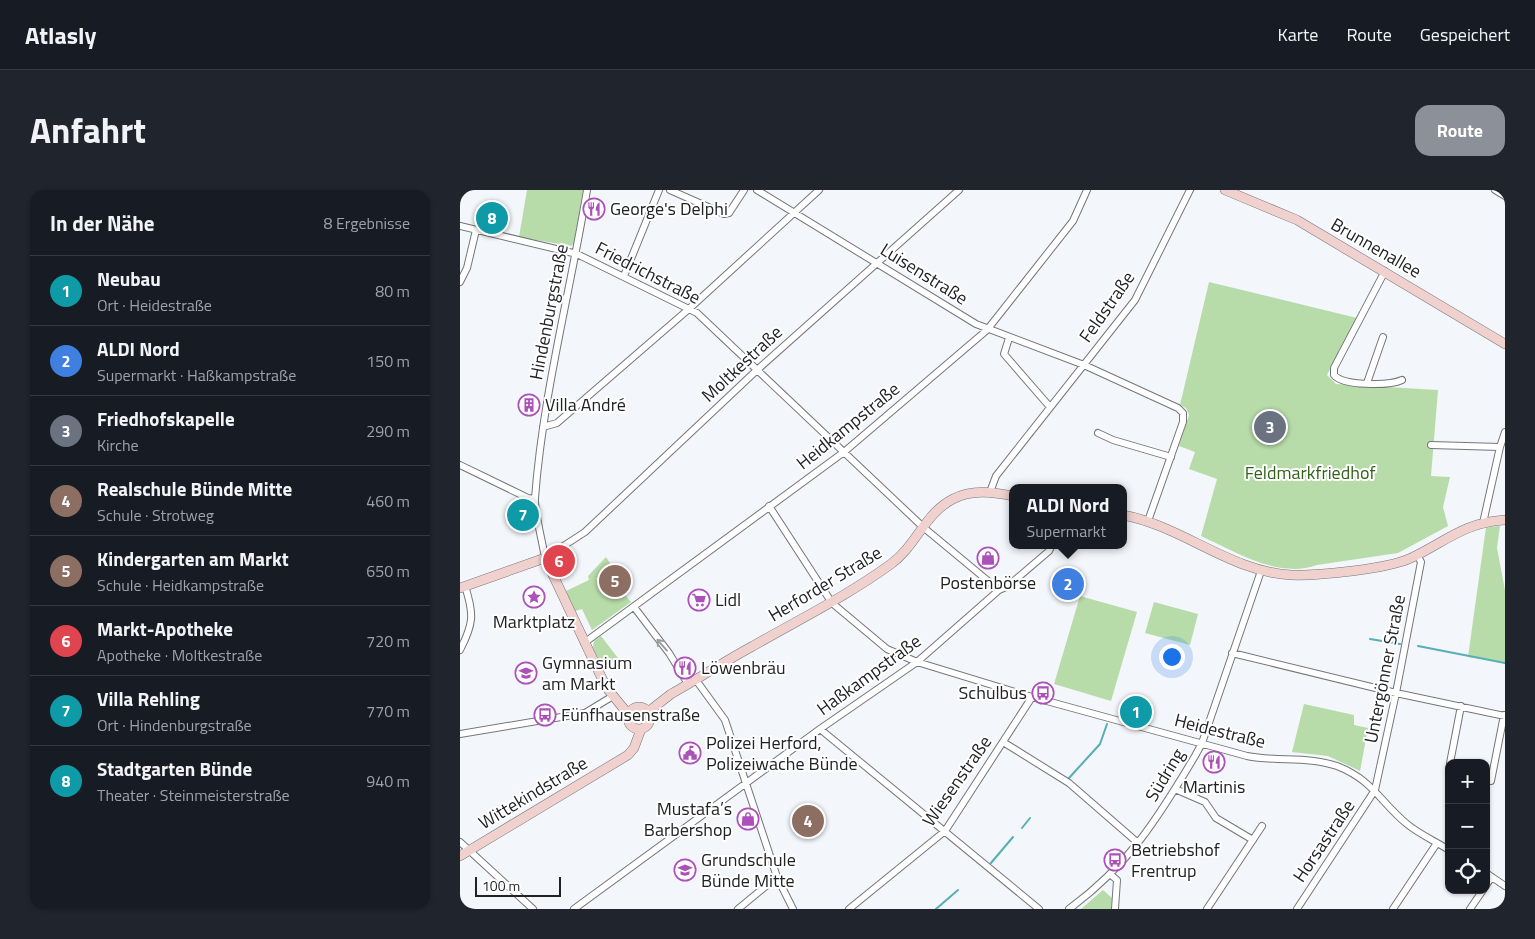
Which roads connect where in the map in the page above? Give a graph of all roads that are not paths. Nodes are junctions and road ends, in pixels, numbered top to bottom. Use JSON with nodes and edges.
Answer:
{"nodes":[{"id":1,"x":586,"y":190,"type":"edge"},
{"id":2,"x":659,"y":190,"type":"edge"},
{"id":3,"x":670,"y":190,"type":"edge"},
{"id":4,"x":744,"y":190,"type":"edge"},
{"id":5,"x":757,"y":190,"type":"edge"},
{"id":6,"x":819,"y":190,"type":"edge"},
{"id":7,"x":959,"y":190,"type":"edge"},
{"id":8,"x":1087,"y":190,"type":"edge"},
{"id":9,"x":1190,"y":190,"type":"edge"},
{"id":10,"x":1225,"y":190,"type":"edge"},
{"id":11,"x":1495,"y":190,"type":"edge"},
{"id":12,"x":1505,"y":196,"type":"edge"},
{"id":13,"x":794,"y":213,"type":"junction"},
{"id":14,"x":460,"y":226,"type":"edge"},
{"id":15,"x":476,"y":230,"type":"junction"},
{"id":16,"x":577,"y":254,"type":"junction"},
{"id":17,"x":877,"y":263,"type":"junction"},
{"id":18,"x":1385,"y":271,"type":"junction"},
{"id":19,"x":624,"y":276,"type":"junction"},
{"id":20,"x":460,"y":282,"type":"edge"},
{"id":21,"x":690,"y":308,"type":"junction"},
{"id":22,"x":987,"y":330,"type":"junction"},
{"id":23,"x":1383,"y":336,"type":"dead end"},
{"id":24,"x":1009,"y":338,"type":"junction"},
{"id":25,"x":1505,"y":344,"type":"edge"},
{"id":26,"x":1084,"y":365,"type":"junction"},
{"id":27,"x":757,"y":370,"type":"junction"},
{"id":28,"x":1402,"y":380,"type":"dead end"},
{"id":29,"x":1367,"y":383,"type":"junction"},
{"id":30,"x":1050,"y":407,"type":"junction"},
{"id":31,"x":543,"y":427,"type":"junction"},
{"id":32,"x":1505,"y":432,"type":"edge"},
{"id":33,"x":1098,"y":433,"type":"dead end"},
{"id":34,"x":1431,"y":445,"type":"dead end"},
{"id":35,"x":1500,"y":447,"type":"junction"},
{"id":36,"x":844,"y":452,"type":"junction"},
{"id":37,"x":1171,"y":457,"type":"junction"},
{"id":38,"x":460,"y":465,"type":"edge"},
{"id":39,"x":990,"y":492,"type":"junction"},
{"id":40,"x":1009,"y":495,"type":"edge"},
{"id":41,"x":534,"y":499,"type":"junction"},
{"id":42,"x":769,"y":506,"type":"junction"},
{"id":43,"x":1127,"y":516,"type":"edge"},
{"id":44,"x":1505,"y":520,"type":"edge"},
{"id":45,"x":1148,"y":521,"type":"junction"},
{"id":46,"x":1483,"y":523,"type":"junction"},
{"id":47,"x":923,"y":527,"type":"junction"},
{"id":48,"x":1050,"y":549,"type":"edge"},
{"id":49,"x":1417,"y":555,"type":"junction"},
{"id":50,"x":545,"y":558,"type":"junction"},
{"id":51,"x":1261,"y":570,"type":"junction"},
{"id":52,"x":463,"y":587,"type":"edge"},
{"id":53,"x":1000,"y":590,"type":"junction"},
{"id":54,"x":832,"y":603,"type":"junction"},
{"id":55,"x":634,"y":607,"type":"junction"},
{"id":56,"x":584,"y":643,"type":"junction"},
{"id":57,"x":460,"y":650,"type":"edge"},
{"id":58,"x":1232,"y":653,"type":"junction"},
{"id":59,"x":917,"y":662,"type":"junction"},
{"id":60,"x":692,"y":682,"type":"junction"},
{"id":61,"x":1396,"y":693,"type":"junction"},
{"id":62,"x":1032,"y":697,"type":"junction"},
{"id":63,"x":614,"y":698,"type":"junction"},
{"id":64,"x":1461,"y":706,"type":"junction"},
{"id":65,"x":638,"y":710,"type":"junction"},
{"id":66,"x":1504,"y":715,"type":"edge"},
{"id":67,"x":637,"y":728,"type":"junction"},
{"id":68,"x":820,"y":729,"type":"junction"},
{"id":69,"x":460,"y":734,"type":"edge"},
{"id":70,"x":1003,"y":742,"type":"junction"},
{"id":71,"x":1202,"y":743,"type":"junction"},
{"id":72,"x":1451,"y":759,"type":"edge"},
{"id":73,"x":1491,"y":782,"type":"dead end"},
{"id":74,"x":746,"y":783,"type":"junction"},
{"id":75,"x":1175,"y":788,"type":"junction"},
{"id":76,"x":1375,"y":790,"type":"junction"},
{"id":77,"x":1262,"y":826,"type":"dead end"},
{"id":78,"x":944,"y":831,"type":"junction"},
{"id":79,"x":1253,"y":840,"type":"junction"},
{"id":80,"x":460,"y":842,"type":"edge"},
{"id":81,"x":1437,"y":843,"type":"junction"},
{"id":82,"x":1138,"y":844,"type":"junction"},
{"id":83,"x":1447,"y":849,"type":"edge"},
{"id":84,"x":469,"y":850,"type":"junction"},
{"id":85,"x":460,"y":856,"type":"edge"},
{"id":86,"x":1111,"y":875,"type":"junction"},
{"id":87,"x":1490,"y":876,"type":"edge"},
{"id":88,"x":777,"y":877,"type":"junction"},
{"id":89,"x":1505,"y":886,"type":"edge"},
{"id":90,"x":1480,"y":894,"type":"edge"},
{"id":91,"x":533,"y":909,"type":"edge"},
{"id":92,"x":574,"y":909,"type":"edge"},
{"id":93,"x":738,"y":909,"type":"edge"},
{"id":94,"x":793,"y":909,"type":"edge"},
{"id":95,"x":849,"y":909,"type":"edge"},
{"id":96,"x":1039,"y":909,"type":"edge"},
{"id":97,"x":1069,"y":909,"type":"edge"},
{"id":98,"x":1115,"y":909,"type":"edge"},
{"id":99,"x":1207,"y":909,"type":"edge"},
{"id":100,"x":1297,"y":909,"type":"edge"},
{"id":101,"x":1393,"y":909,"type":"edge"},
{"id":102,"x":1470,"y":909,"type":"edge"}],
"edges":[{"from":1,"to":16,"type":"street","name":"Hindenburgstraße"},
{"from":2,"to":19,"type":"street"},
{"from":3,"to":4,"type":"street"},
{"from":5,"to":13,"type":"street","name":"Luisenstraße"},
{"from":6,"to":13,"type":"street"},
{"from":7,"to":17,"type":"street","name":"Moltkestraße"},
{"from":8,"to":22,"type":"street","name":"Heidkampstraße"},
{"from":9,"to":26,"type":"street","name":"Feldstraße"},
{"from":10,"to":18,"type":"main road","name":"Brunnenallee"},
{"from":11,"to":12,"type":"street"},
{"from":13,"to":17,"type":"street","name":"Luisenstraße"},
{"from":13,"to":21,"type":"street"},
{"from":14,"to":15,"type":"street","name":"Friedrichstraße"},
{"from":15,"to":16,"type":"street","name":"Friedrichstraße"},
{"from":15,"to":20,"type":"street"},
{"from":16,"to":19,"type":"street","name":"Friedrichstraße"},
{"from":16,"to":31,"type":"street","name":"Hindenburgstraße"},
{"from":17,"to":22,"type":"street","name":"Luisenstraße"},
{"from":17,"to":27,"type":"street","name":"Moltkestraße"},
{"from":18,"to":25,"type":"main road","name":"Brunnenallee"},
{"from":18,"to":29,"type":"street"},
{"from":19,"to":21,"type":"street","name":"Friedrichstraße"},
{"from":21,"to":27,"type":"street","name":"Friedrichstraße"},
{"from":21,"to":31,"type":"street"},
{"from":22,"to":24,"type":"street","name":"Luisenstraße"},
{"from":22,"to":36,"type":"street","name":"Heidkampstraße"},
{"from":23,"to":29,"type":"street"},
{"from":24,"to":26,"type":"street","name":"Luisenstraße"},
{"from":24,"to":30,"type":"street"},
{"from":26,"to":30,"type":"street","name":"Feldstraße"},
{"from":26,"to":37,"type":"street","name":"Luisenstraße"},
{"from":27,"to":36,"type":"street","name":"Friedrichstraße"},
{"from":27,"to":50,"type":"street","name":"Moltkestraße"},
{"from":28,"to":29,"type":"street"},
{"from":30,"to":39,"type":"street","name":"Feldstraße"},
{"from":31,"to":41,"type":"street","name":"Hindenburgstraße"},
{"from":32,"to":35,"type":"street"},
{"from":33,"to":37,"type":"street"},
{"from":34,"to":35,"type":"street"},
{"from":35,"to":46,"type":"street"},
{"from":36,"to":42,"type":"street","name":"Heidkampstraße"},
{"from":36,"to":47,"type":"street","name":"Friedrichstraße"},
{"from":37,"to":45,"type":"street"},
{"from":38,"to":41,"type":"street"},
{"from":39,"to":40,"type":"main road","name":"Herforder Straße"},
{"from":39,"to":47,"type":"main road","name":"Herforder Straße"},
{"from":41,"to":50,"type":"street","name":"Hindenburgstraße"},
{"from":42,"to":54,"type":"street","name":"Heidestraße"},
{"from":42,"to":55,"type":"street","name":"Heidkampstraße"},
{"from":43,"to":45,"type":"main road"},
{"from":44,"to":46,"type":"main road"},
{"from":45,"to":51,"type":"main road"},
{"from":46,"to":49,"type":"main road"},
{"from":47,"to":53,"type":"street","name":"Friedrichstraße"},
{"from":47,"to":54,"type":"main road","name":"Herforder Straße"},
{"from":48,"to":53,"type":"street","name":"Haßkampstraße"},
{"from":49,"to":51,"type":"main road"},
{"from":49,"to":61,"type":"street","name":"Untergönner Straße"},
{"from":50,"to":52,"type":"main road"},
{"from":50,"to":56,"type":"main road"},
{"from":51,"to":58,"type":"street","name":"Südring"},
{"from":52,"to":57,"type":"street"},
{"from":53,"to":59,"type":"street","name":"Haßkampstraße"},
{"from":54,"to":59,"type":"street","name":"Heidestraße"},
{"from":54,"to":60,"type":"main road","name":"Herforder Straße"},
{"from":55,"to":56,"type":"street","name":"Heidkampstraße"},
{"from":60,"to":55,"type":"street","one_way":true},
{"from":56,"to":63,"type":"main road"},
{"from":58,"to":61,"type":"street"},
{"from":58,"to":71,"type":"street","name":"Südring"},
{"from":59,"to":62,"type":"street","name":"Heidestraße"},
{"from":59,"to":68,"type":"street","name":"Haßkampstraße"},
{"from":60,"to":65,"type":"main road","name":"Herforder Straße"},
{"from":60,"to":74,"type":"street"},
{"from":61,"to":64,"type":"street"},
{"from":61,"to":76,"type":"street","name":"Untergönner Straße"},
{"from":62,"to":70,"type":"street","name":"Wiesenstraße"},
{"from":62,"to":71,"type":"street","name":"Heidestraße"},
{"from":63,"to":65,"type":"main road"},
{"from":63,"to":69,"type":"street"},
{"from":64,"to":66,"type":"street"},
{"from":64,"to":72,"type":"street"},
{"from":65,"to":67,"type":"main road"},
{"from":65,"to":67,"type":"main road","name":"Wittekindstraße"},
{"from":66,"to":73,"type":"street"},
{"from":67,"to":84,"type":"main road","name":"Wittekindstraße"},
{"from":68,"to":74,"type":"street","name":"Haßkampstraße"},
{"from":68,"to":78,"type":"street"},
{"from":70,"to":78,"type":"street","name":"Wiesenstraße"},
{"from":70,"to":82,"type":"street"},
{"from":71,"to":75,"type":"street","name":"Südring"},
{"from":71,"to":76,"type":"street","name":"Heidestraße"},
{"from":74,"to":88,"type":"street"},
{"from":74,"to":92,"type":"street","name":"Haßkampstraße"},
{"from":75,"to":79,"type":"street"},
{"from":75,"to":82,"type":"street","name":"Südring"},
{"from":76,"to":81,"type":"street","name":"Heidestraße"},
{"from":76,"to":100,"type":"street","name":"Horsastraße"},
{"from":77,"to":79,"type":"street"},
{"from":78,"to":95,"type":"street","name":"Wiesenstraße"},
{"from":78,"to":96,"type":"street"},
{"from":79,"to":99,"type":"street"},
{"from":80,"to":84,"type":"street"},
{"from":81,"to":83,"type":"street","name":"Heidestraße"},
{"from":81,"to":101,"type":"street"},
{"from":82,"to":86,"type":"street","name":"Südring"},
{"from":84,"to":85,"type":"main road","name":"Wittekindstraße"},
{"from":84,"to":91,"type":"street"},
{"from":86,"to":97,"type":"street","name":"Südring"},
{"from":86,"to":98,"type":"street"},
{"from":87,"to":89,"type":"street"},
{"from":88,"to":93,"type":"street"},
{"from":88,"to":94,"type":"street"},
{"from":90,"to":102,"type":"street"}]}
